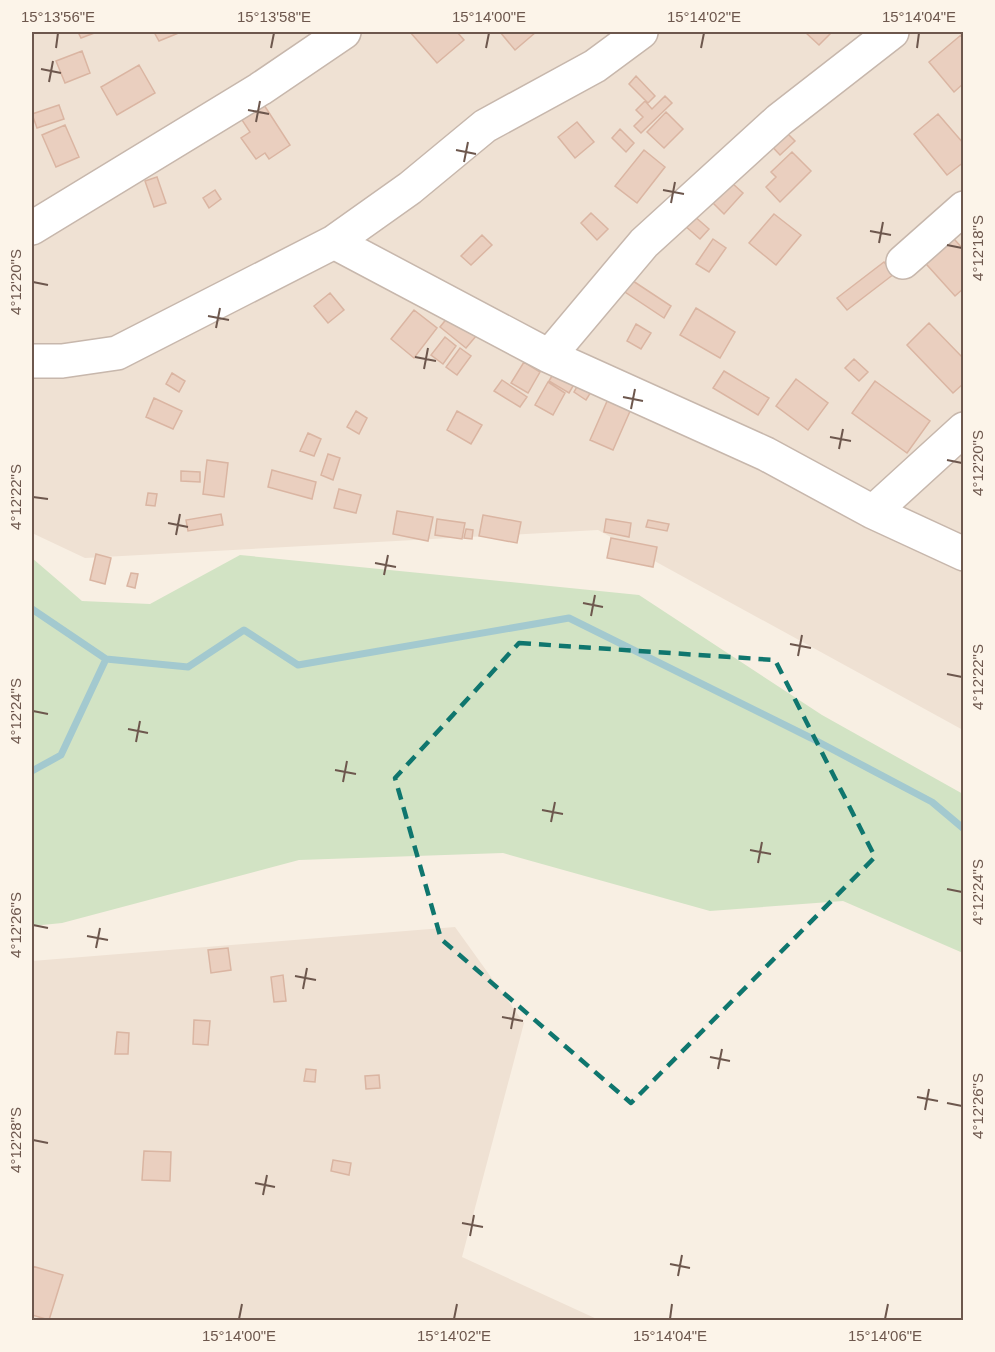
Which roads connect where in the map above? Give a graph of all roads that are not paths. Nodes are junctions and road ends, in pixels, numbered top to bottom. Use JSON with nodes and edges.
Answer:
{"nodes":[{"id":1,"x":344,"y":32,"type":"edge"},
{"id":2,"x":641,"y":32,"type":"edge"},
{"id":3,"x":892,"y":32,"type":"edge"},
{"id":4,"x":963,"y":208,"type":"edge"},
{"id":5,"x":32,"y":228,"type":"edge"},
{"id":6,"x":334,"y":242,"type":"junction"},
{"id":7,"x":903,"y":262,"type":"dead end"},
{"id":8,"x":549,"y":356,"type":"junction"},
{"id":9,"x":32,"y":361,"type":"edge"},
{"id":10,"x":963,"y":429,"type":"edge"},
{"id":11,"x":873,"y":512,"type":"junction"},
{"id":12,"x":963,"y":554,"type":"edge"}],
"edges":[{"from":1,"to":5,"type":"street"},
{"from":2,"to":6,"type":"street"},
{"from":3,"to":8,"type":"street"},
{"from":4,"to":7,"type":"street"},
{"from":6,"to":8,"type":"street"},
{"from":6,"to":9,"type":"street"},
{"from":8,"to":11,"type":"street"},
{"from":10,"to":11,"type":"street"},
{"from":11,"to":12,"type":"street"}]}
